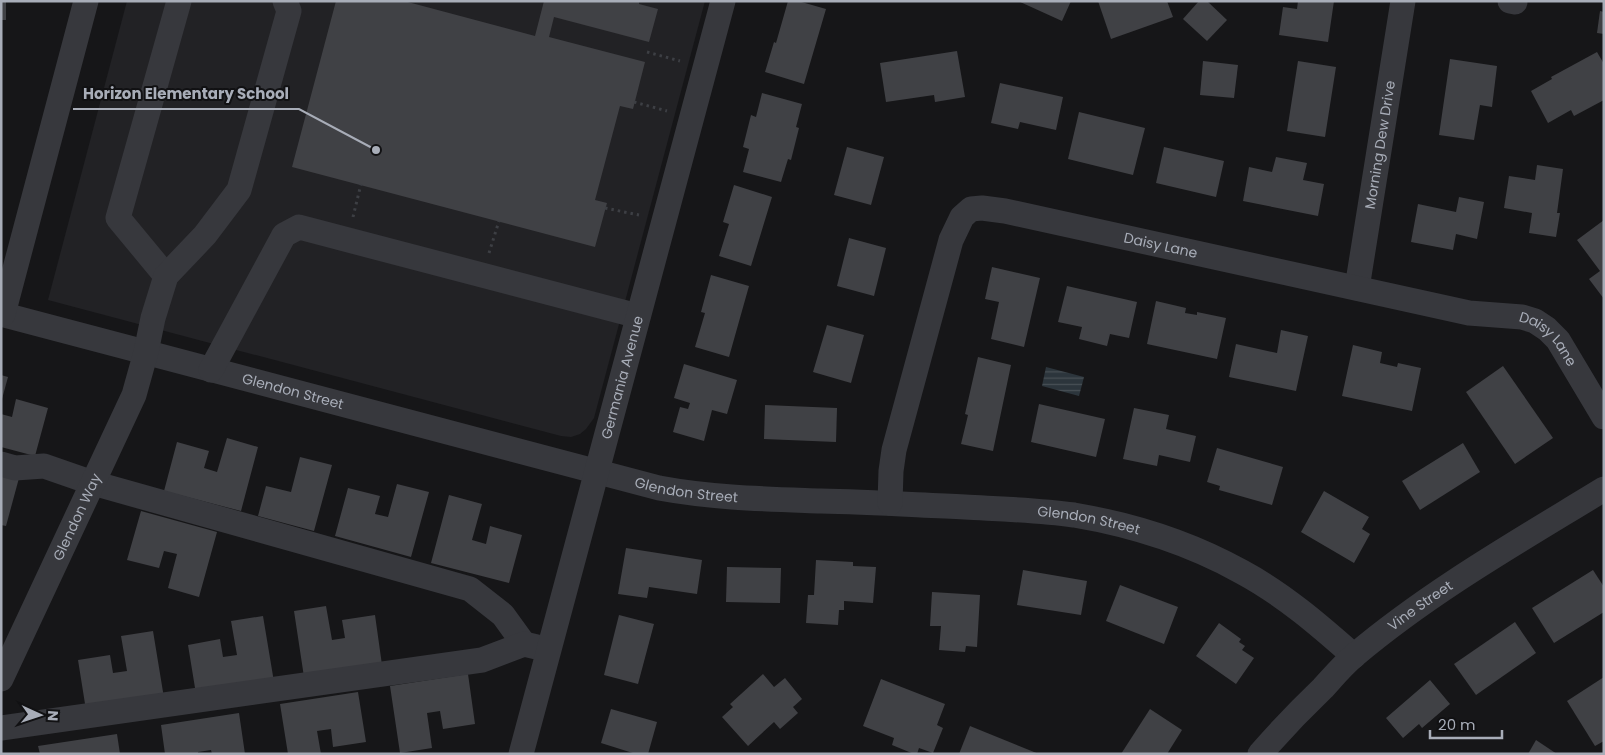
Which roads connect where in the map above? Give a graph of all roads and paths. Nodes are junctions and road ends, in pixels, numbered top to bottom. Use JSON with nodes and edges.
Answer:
{"nodes":[{"id":1,"x":86,"y":1,"type":"edge"},
{"id":2,"x":179,"y":1,"type":"edge"},
{"id":3,"x":285,"y":1,"type":"edge"},
{"id":4,"x":723,"y":1,"type":"edge"},
{"id":5,"x":1403,"y":1,"type":"edge"},
{"id":6,"x":647,"y":52,"type":"dead end"},
{"id":7,"x":680,"y":61,"type":"dead end"},
{"id":8,"x":634,"y":102,"type":"dead end"},
{"id":9,"x":666,"y":111,"type":"dead end"},
{"id":10,"x":361,"y":184,"type":"dead end"},
{"id":11,"x":605,"y":208,"type":"dead end"},
{"id":12,"x":639,"y":215,"type":"dead end"},
{"id":13,"x":499,"y":221,"type":"dead end"},
{"id":14,"x":352,"y":223,"type":"dead end"},
{"id":15,"x":487,"y":258,"type":"dead end"},
{"id":16,"x":166,"y":276,"type":"junction"},
{"id":17,"x":1357,"y":288,"type":"junction"},
{"id":18,"x":2,"y":314,"type":"edge"},
{"id":19,"x":638,"y":316,"type":"junction"},
{"id":20,"x":146,"y":352,"type":"junction"},
{"id":21,"x":211,"y":370,"type":"junction"},
{"id":22,"x":1604,"y":417,"type":"edge"},
{"id":23,"x":1,"y":464,"type":"edge"},
{"id":24,"x":596,"y":472,"type":"junction"},
{"id":25,"x":93,"y":483,"type":"junction"},
{"id":26,"x":1604,"y":488,"type":"edge"},
{"id":27,"x":890,"y":503,"type":"junction"},
{"id":28,"x":524,"y":644,"type":"junction"},
{"id":29,"x":548,"y":650,"type":"junction"},
{"id":30,"x":1354,"y":656,"type":"junction"},
{"id":31,"x":1,"y":679,"type":"edge"},
{"id":32,"x":1,"y":728,"type":"edge"},
{"id":33,"x":521,"y":754,"type":"edge"},
{"id":34,"x":1260,"y":754,"type":"edge"}],
"edges":[{"from":1,"to":18,"type":"street"},
{"from":2,"to":16,"type":"street"},
{"from":3,"to":16,"type":"street"},
{"from":4,"to":19,"type":"street","name":"Germania Avenue"},
{"from":5,"to":17,"type":"street","name":"Morning Dew Drive"},
{"from":6,"to":7,"type":"path"},
{"from":8,"to":9,"type":"path"},
{"from":10,"to":14,"type":"path"},
{"from":11,"to":12,"type":"path"},
{"from":13,"to":15,"type":"path"},
{"from":16,"to":20,"type":"street","name":"Glendon Way"},
{"from":17,"to":22,"type":"street","name":"Daisy Lane"},
{"from":17,"to":27,"type":"street","name":"Daisy Lane"},
{"from":18,"to":20,"type":"street","name":"Glendon Street"},
{"from":19,"to":21,"type":"street"},
{"from":19,"to":24,"type":"street","name":"Germania Avenue"},
{"from":20,"to":21,"type":"street","name":"Glendon Street"},
{"from":20,"to":25,"type":"street","name":"Glendon Way"},
{"from":21,"to":24,"type":"street","name":"Glendon Street"},
{"from":23,"to":25,"type":"street"},
{"from":24,"to":27,"type":"street","name":"Glendon Street"},
{"from":24,"to":29,"type":"street","name":"Germania Avenue"},
{"from":25,"to":28,"type":"street"},
{"from":25,"to":31,"type":"street","name":"Glendon Way"},
{"from":26,"to":30,"type":"street","name":"Vine Street"},
{"from":27,"to":30,"type":"street","name":"Glendon Street"},
{"from":28,"to":29,"type":"street"},
{"from":28,"to":32,"type":"street"},
{"from":29,"to":33,"type":"street","name":"Germania Avenue"},
{"from":30,"to":34,"type":"street","name":"Vine Street"}]}
